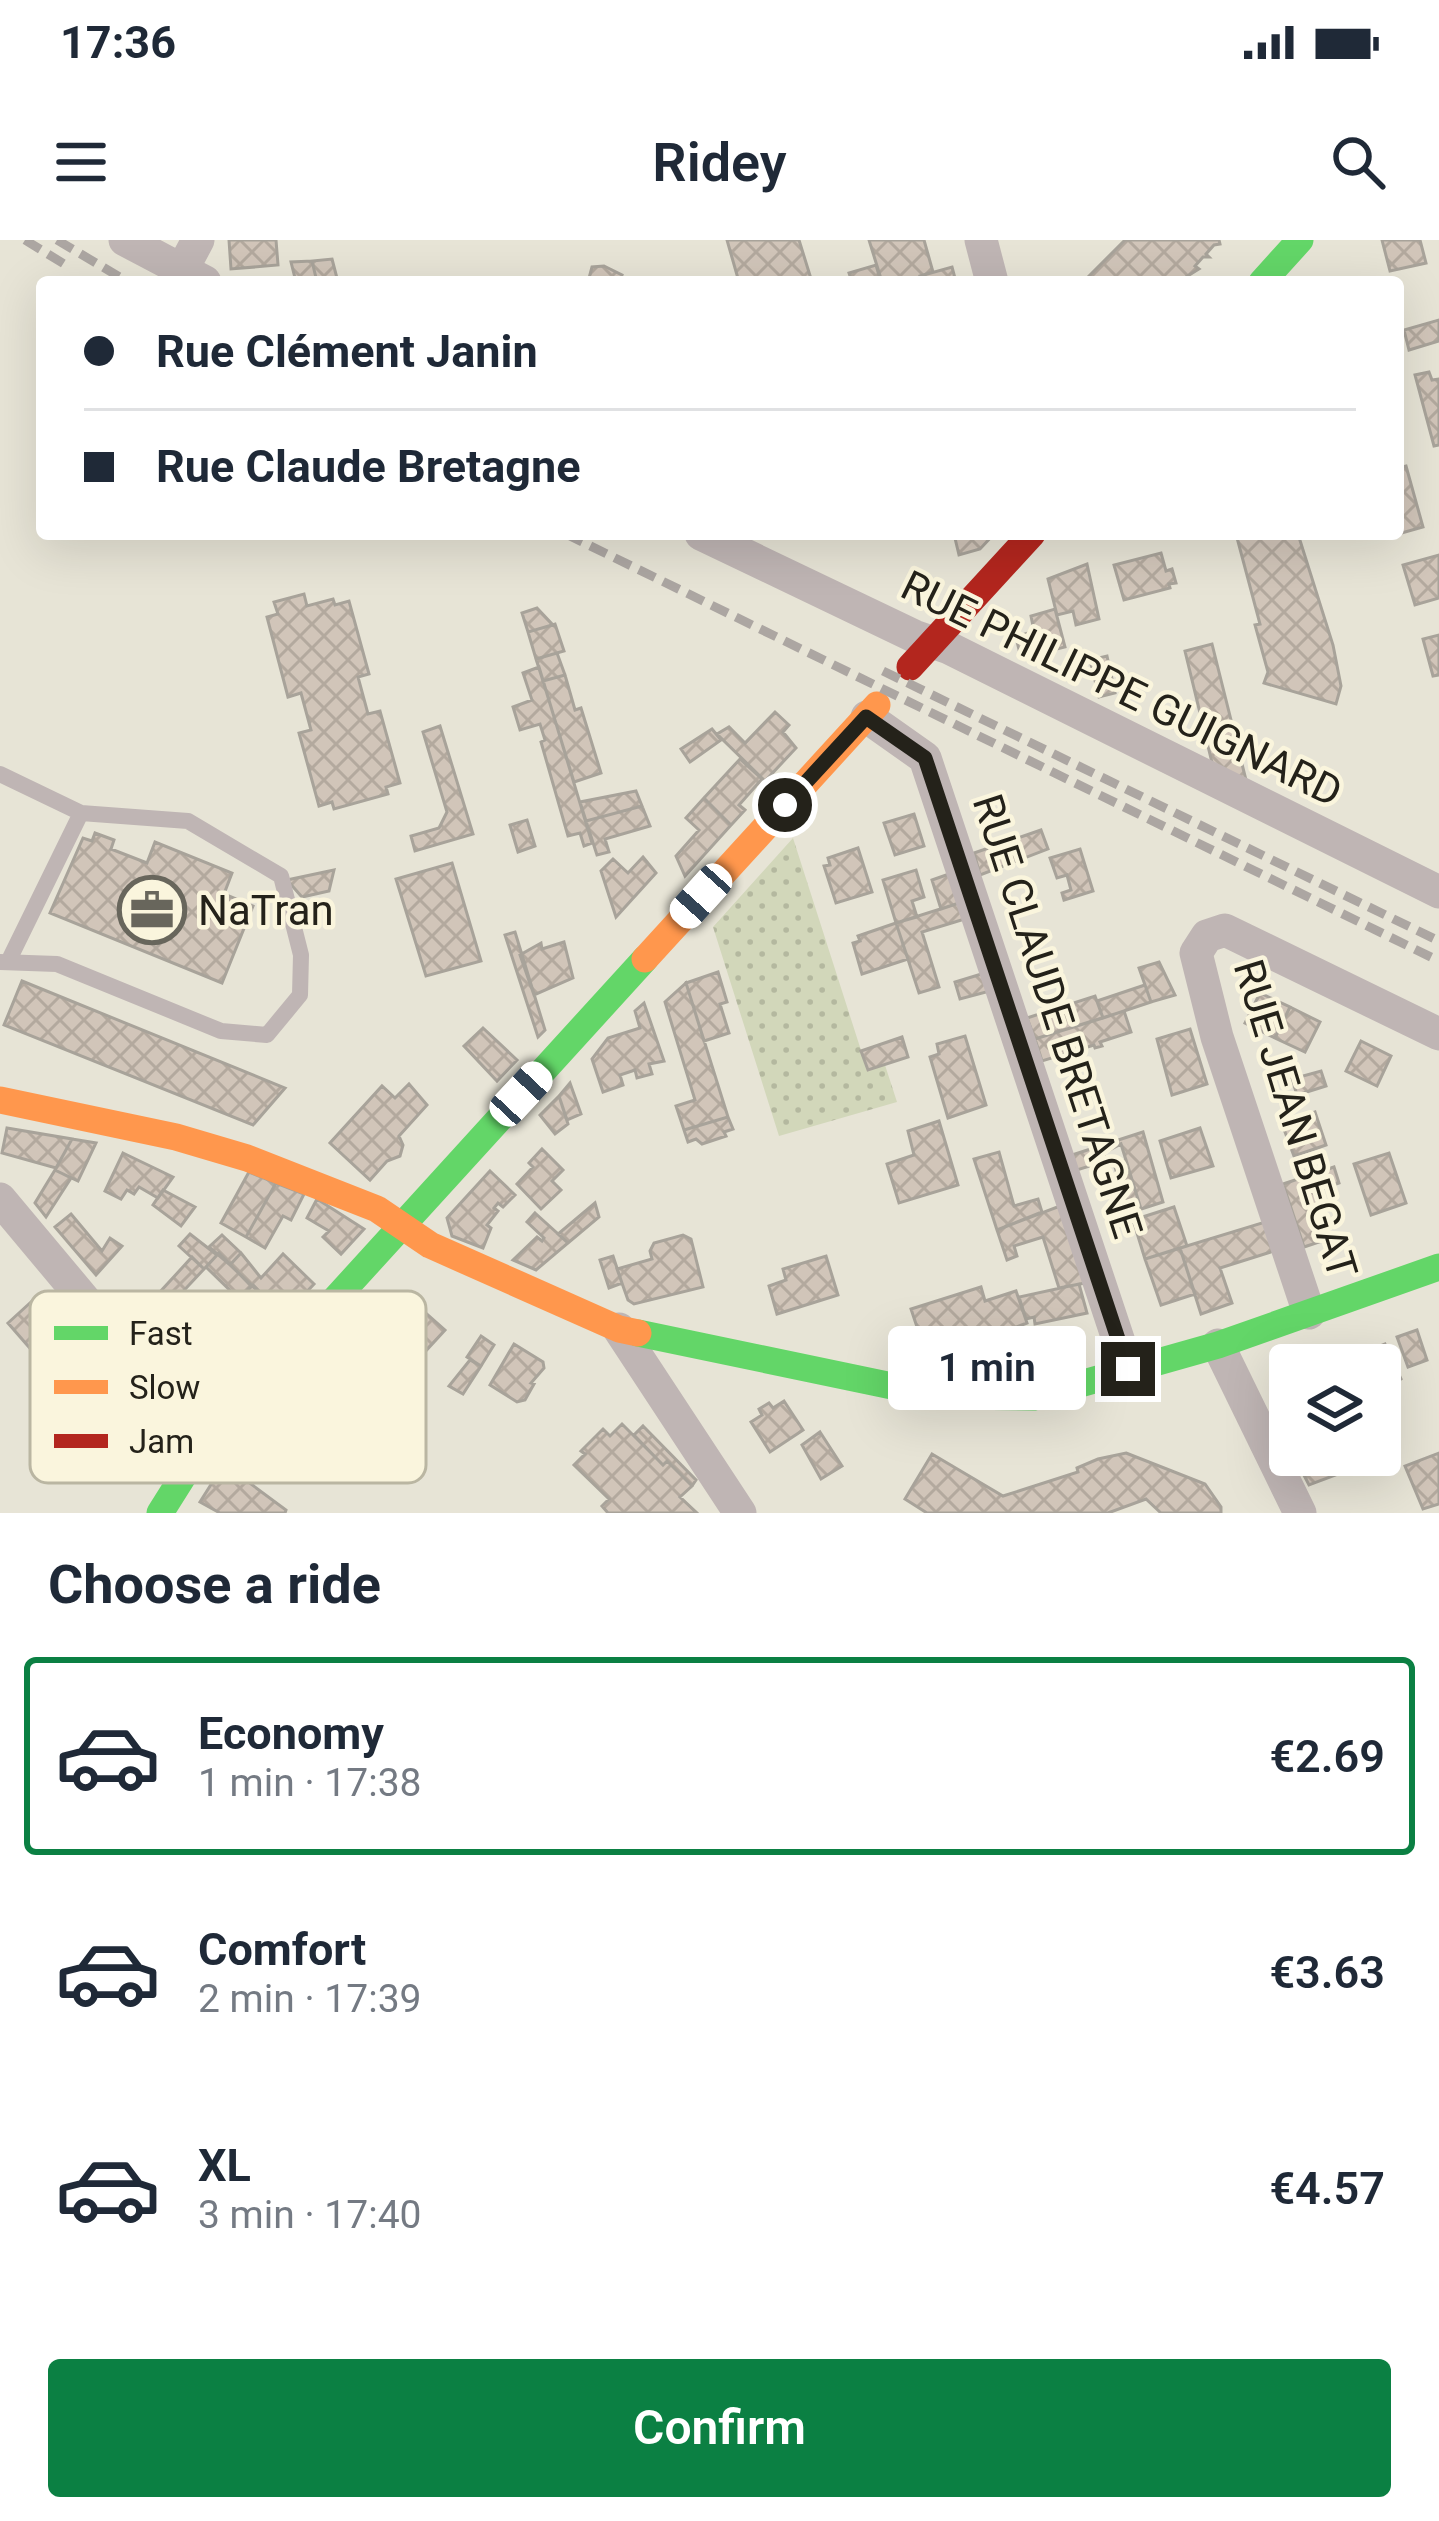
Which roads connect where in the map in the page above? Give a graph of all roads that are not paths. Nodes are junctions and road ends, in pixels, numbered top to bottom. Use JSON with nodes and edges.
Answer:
{"nodes":[{"id":1,"x":125,"y":240,"type":"edge"},
{"id":2,"x":981,"y":240,"type":"edge"},
{"id":3,"x":1300,"y":240,"type":"edge"},
{"id":4,"x":195,"y":264,"type":"edge"},
{"id":5,"x":990,"y":276,"type":"edge"},
{"id":6,"x":1267,"y":276,"type":"edge"},
{"id":7,"x":712,"y":540,"type":"edge"},
{"id":8,"x":1026,"y":540,"type":"edge"},
{"id":9,"x":920,"y":655,"type":"junction"},
{"id":10,"x":872,"y":711,"type":"joint"},
{"id":11,"x":0,"y":774,"type":"edge"},
{"id":12,"x":81,"y":813,"type":"junction"},
{"id":13,"x":1439,"y":892,"type":"edge"},
{"id":14,"x":4,"y":961,"type":"edge"},
{"id":15,"x":1439,"y":1034,"type":"edge"},
{"id":16,"x":0,"y":1100,"type":"edge"},
{"id":17,"x":0,"y":1199,"type":"edge"},
{"id":18,"x":401,"y":1226,"type":"junction"},
{"id":19,"x":1439,"y":1267,"type":"edge"},
{"id":20,"x":77,"y":1291,"type":"edge"},
{"id":21,"x":342,"y":1291,"type":"edge"},
{"id":22,"x":1309,"y":1313,"type":"junction"},
{"id":23,"x":619,"y":1329,"type":"junction"},
{"id":24,"x":1218,"y":1345,"type":"junction"},
{"id":25,"x":1128,"y":1369,"type":"junction"},
{"id":26,"x":179,"y":1483,"type":"edge"},
{"id":27,"x":160,"y":1513,"type":"edge"},
{"id":28,"x":740,"y":1513,"type":"edge"},
{"id":29,"x":1300,"y":1513,"type":"edge"}],
"edges":[{"from":1,"to":4,"type":"street"},
{"from":2,"to":5,"type":"street"},
{"from":3,"to":6,"type":"street"},
{"from":7,"to":9,"type":"street","name":"RUE PHILIPPE GUIGNARD"},
{"from":8,"to":9,"type":"street"},
{"from":9,"to":13,"type":"street","name":"RUE PHILIPPE GUIGNARD"},
{"from":10,"to":18,"type":"street"},
{"from":10,"to":25,"type":"street","name":"RUE CLAUDE BRETAGNE"},
{"from":11,"to":12,"type":"lane"},
{"from":12,"to":14,"type":"lane"},
{"from":12,"to":14,"type":"lane"},
{"from":15,"to":22,"type":"street","name":"RUE JEAN BEGAT"},
{"from":16,"to":18,"type":"street"},
{"from":17,"to":20,"type":"street"},
{"from":18,"to":21,"type":"street"},
{"from":18,"to":23,"type":"street"},
{"from":19,"to":22,"type":"street"},
{"from":22,"to":24,"type":"street"},
{"from":23,"to":25,"type":"street"},
{"from":23,"to":28,"type":"street"},
{"from":24,"to":25,"type":"street"},
{"from":24,"to":29,"type":"street"},
{"from":26,"to":27,"type":"street"}]}
